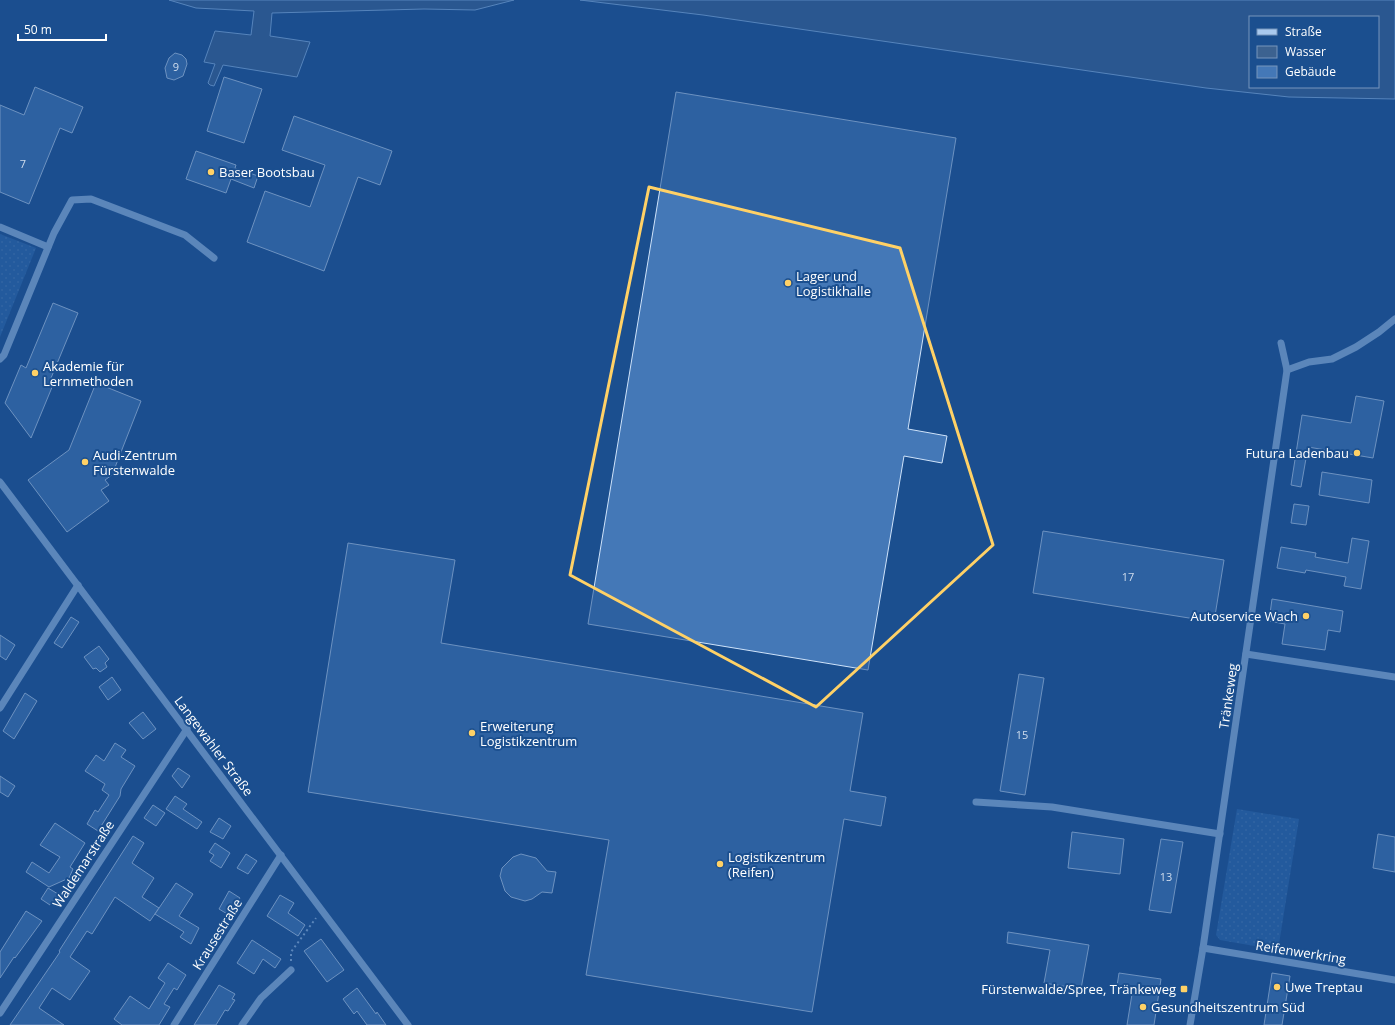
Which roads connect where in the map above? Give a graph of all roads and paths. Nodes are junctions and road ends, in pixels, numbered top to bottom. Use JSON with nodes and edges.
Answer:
{"nodes":[{"id":1,"x":0,"y":227,"type":"edge"},
{"id":2,"x":48,"y":246,"type":"junction"},
{"id":3,"x":214,"y":258,"type":"dead end"},
{"id":4,"x":1395,"y":319,"type":"edge"},
{"id":5,"x":1281,"y":343,"type":"dead end"},
{"id":6,"x":0,"y":359,"type":"edge"},
{"id":7,"x":1287,"y":370,"type":"junction"},
{"id":8,"x":0,"y":482,"type":"edge"},
{"id":9,"x":78,"y":585,"type":"junction"},
{"id":10,"x":1246,"y":654,"type":"junction"},
{"id":11,"x":1395,"y":678,"type":"edge"},
{"id":12,"x":0,"y":708,"type":"edge"},
{"id":13,"x":187,"y":729,"type":"junction"},
{"id":14,"x":976,"y":802,"type":"dead end"},
{"id":15,"x":1220,"y":834,"type":"junction"},
{"id":16,"x":281,"y":855,"type":"junction"},
{"id":17,"x":322,"y":910,"type":"junction"},
{"id":18,"x":1203,"y":948,"type":"junction"},
{"id":19,"x":291,"y":970,"type":"joint"},
{"id":20,"x":1395,"y":980,"type":"edge"},
{"id":21,"x":0,"y":1013,"type":"edge"},
{"id":22,"x":174,"y":1025,"type":"edge"},
{"id":23,"x":242,"y":1025,"type":"edge"},
{"id":24,"x":408,"y":1025,"type":"edge"},
{"id":25,"x":1190,"y":1025,"type":"edge"}],
"edges":[{"from":1,"to":2,"type":"street"},
{"from":2,"to":3,"type":"street"},
{"from":2,"to":6,"type":"street"},
{"from":4,"to":7,"type":"street"},
{"from":5,"to":7,"type":"street","name":"Tränkeweg"},
{"from":7,"to":10,"type":"street","name":"Tränkeweg"},
{"from":8,"to":9,"type":"street","name":"Langewahler Straße"},
{"from":9,"to":12,"type":"street"},
{"from":9,"to":13,"type":"street","name":"Langewahler Straße"},
{"from":10,"to":11,"type":"street"},
{"from":10,"to":15,"type":"street","name":"Tränkeweg"},
{"from":13,"to":16,"type":"street","name":"Langewahler Straße"},
{"from":13,"to":21,"type":"street","name":"Waldemarstraße"},
{"from":14,"to":15,"type":"street"},
{"from":15,"to":18,"type":"street","name":"Tränkeweg"},
{"from":16,"to":17,"type":"street","name":"Langewahler Straße"},
{"from":16,"to":22,"type":"street","name":"Krausestraße"},
{"from":17,"to":19,"type":"path"},
{"from":17,"to":24,"type":"street","name":"Langewahler Straße"},
{"from":18,"to":20,"type":"street","name":"Reifenwerkring"},
{"from":18,"to":25,"type":"street","name":"Tränkeweg"},
{"from":19,"to":23,"type":"street"}]}
